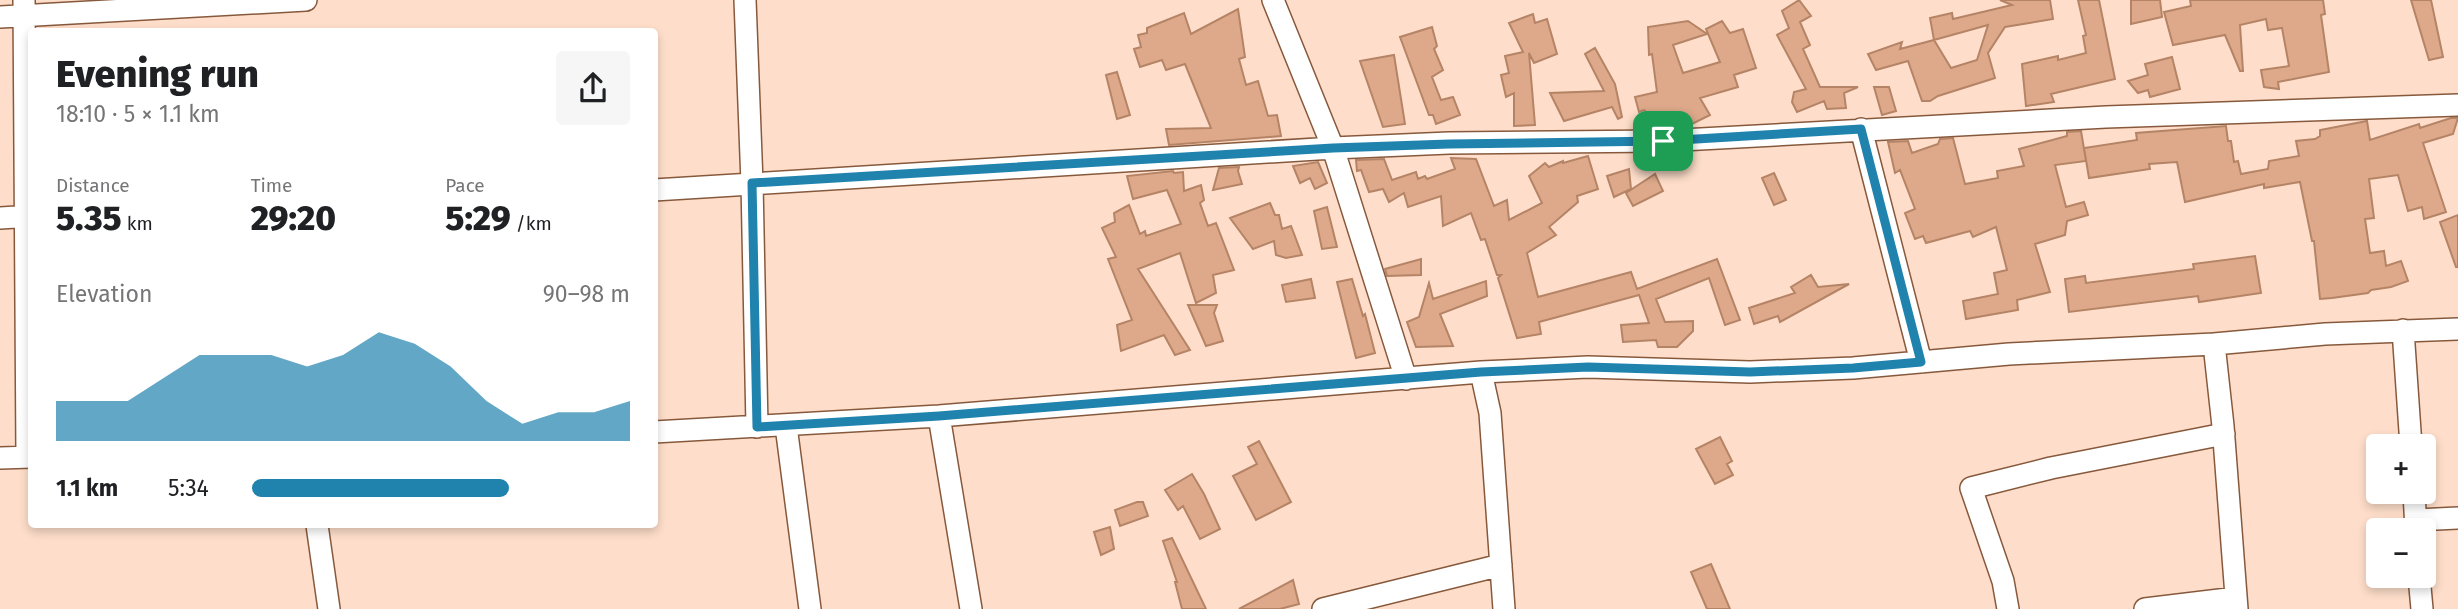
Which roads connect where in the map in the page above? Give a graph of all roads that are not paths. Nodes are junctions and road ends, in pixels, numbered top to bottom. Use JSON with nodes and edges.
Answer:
{"nodes":[{"id":1,"x":306,"y":0,"type":"edge"},
{"id":2,"x":745,"y":0,"type":"edge"},
{"id":3,"x":1273,"y":0,"type":"edge"},
{"id":4,"x":24,"y":8,"type":"edge"},
{"id":5,"x":0,"y":16,"type":"edge"},
{"id":6,"x":2458,"y":104,"type":"edge"},
{"id":7,"x":1861,"y":129,"type":"junction"},
{"id":8,"x":1333,"y":148,"type":"junction"},
{"id":9,"x":752,"y":183,"type":"junction"},
{"id":10,"x":658,"y":190,"type":"edge"},
{"id":11,"x":28,"y":216,"type":"edge"},
{"id":12,"x":0,"y":218,"type":"edge"},
{"id":13,"x":2458,"y":329,"type":"edge"},
{"id":14,"x":2403,"y":330,"type":"junction"},
{"id":15,"x":2214,"y":344,"type":"junction"},
{"id":16,"x":1921,"y":362,"type":"junction"},
{"id":17,"x":1481,"y":372,"type":"junction"},
{"id":18,"x":1406,"y":379,"type":"junction"},
{"id":19,"x":939,"y":416,"type":"junction"},
{"id":20,"x":786,"y":426,"type":"junction"},
{"id":21,"x":757,"y":427,"type":"junction"},
{"id":22,"x":658,"y":432,"type":"edge"},
{"id":23,"x":2224,"y":434,"type":"junction"},
{"id":24,"x":2410,"y":434,"type":"edge"},
{"id":25,"x":28,"y":457,"type":"edge"},
{"id":26,"x":0,"y":458,"type":"edge"},
{"id":27,"x":2458,"y":518,"type":"edge"},
{"id":28,"x":2436,"y":522,"type":"edge"},
{"id":29,"x":317,"y":528,"type":"edge"},
{"id":30,"x":1501,"y":565,"type":"junction"},
{"id":31,"x":2420,"y":588,"type":"edge"},
{"id":32,"x":2237,"y":603,"type":"edge"},
{"id":33,"x":329,"y":609,"type":"edge"},
{"id":34,"x":810,"y":609,"type":"edge"},
{"id":35,"x":971,"y":609,"type":"edge"},
{"id":36,"x":1323,"y":609,"type":"edge"},
{"id":37,"x":1504,"y":609,"type":"edge"},
{"id":38,"x":2008,"y":609,"type":"edge"},
{"id":39,"x":2145,"y":609,"type":"edge"},
{"id":40,"x":2422,"y":609,"type":"edge"}],
"edges":[{"from":1,"to":4,"type":"street"},
{"from":2,"to":9,"type":"street"},
{"from":3,"to":8,"type":"street"},
{"from":4,"to":5,"type":"street"},
{"from":4,"to":11,"type":"street"},
{"from":6,"to":7,"type":"street"},
{"from":7,"to":8,"type":"street"},
{"from":7,"to":16,"type":"street"},
{"from":8,"to":9,"type":"street"},
{"from":8,"to":18,"type":"street"},
{"from":9,"to":10,"type":"street"},
{"from":9,"to":21,"type":"street"},
{"from":11,"to":12,"type":"street"},
{"from":13,"to":14,"type":"street"},
{"from":14,"to":15,"type":"street"},
{"from":14,"to":24,"type":"street"},
{"from":15,"to":16,"type":"street"},
{"from":15,"to":23,"type":"street"},
{"from":16,"to":17,"type":"street"},
{"from":17,"to":18,"type":"street"},
{"from":17,"to":30,"type":"street"},
{"from":18,"to":19,"type":"street"},
{"from":19,"to":20,"type":"street"},
{"from":19,"to":35,"type":"street"},
{"from":20,"to":21,"type":"street"},
{"from":20,"to":34,"type":"street"},
{"from":21,"to":22,"type":"street"},
{"from":23,"to":32,"type":"street"},
{"from":23,"to":38,"type":"street"},
{"from":25,"to":26,"type":"street"},
{"from":27,"to":28,"type":"street"},
{"from":29,"to":33,"type":"street"},
{"from":30,"to":36,"type":"street"},
{"from":30,"to":37,"type":"street"},
{"from":31,"to":40,"type":"street"},
{"from":32,"to":39,"type":"street"}]}
